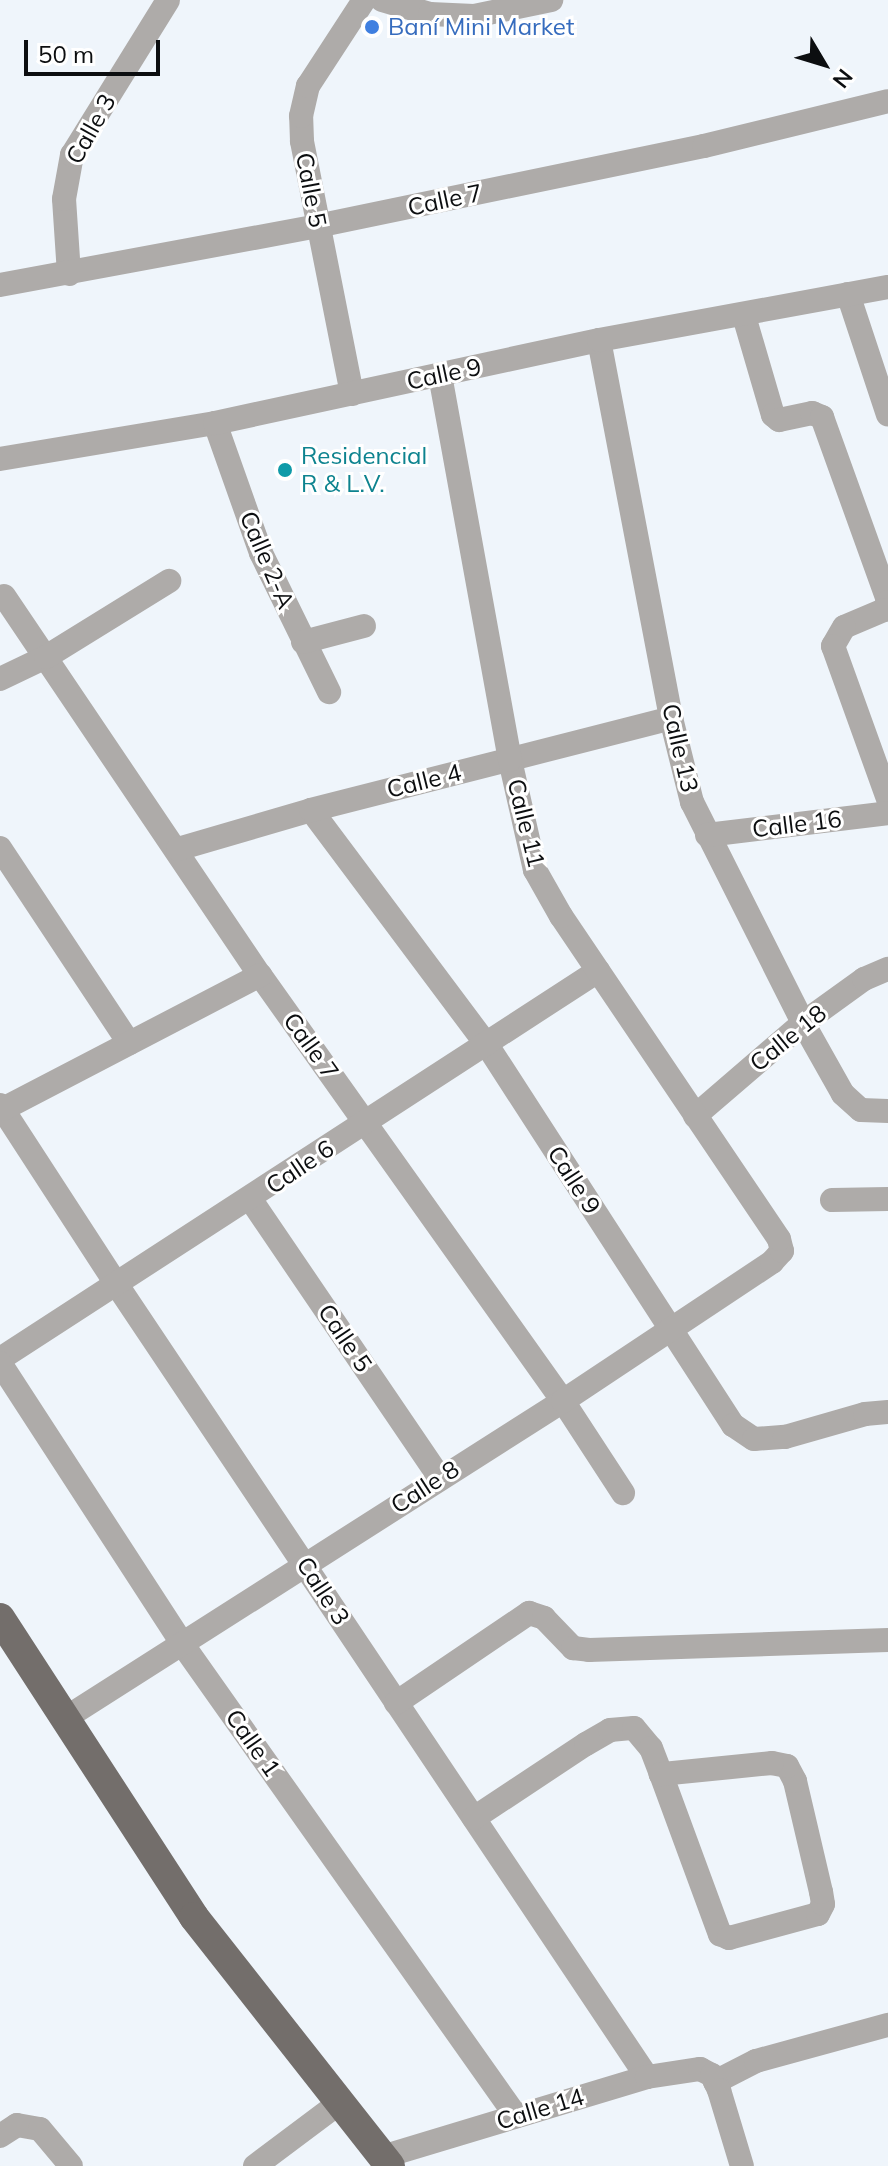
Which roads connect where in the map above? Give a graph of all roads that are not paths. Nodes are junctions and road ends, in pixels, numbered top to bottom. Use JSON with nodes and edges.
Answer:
{"nodes":[{"id":1,"x":168,"y":0,"type":"edge"},
{"id":2,"x":364,"y":0,"type":"edge"},
{"id":3,"x":382,"y":0,"type":"edge"},
{"id":4,"x":551,"y":0,"type":"edge"},
{"id":5,"x":888,"y":101,"type":"edge"},
{"id":6,"x":317,"y":226,"type":"junction"},
{"id":7,"x":69,"y":274,"type":"junction"},
{"id":8,"x":0,"y":285,"type":"edge"},
{"id":9,"x":888,"y":287,"type":"edge"},
{"id":10,"x":848,"y":294,"type":"junction"},
{"id":11,"x":744,"y":316,"type":"junction"},
{"id":12,"x":599,"y":340,"type":"junction"},
{"id":13,"x":440,"y":376,"type":"junction"},
{"id":14,"x":352,"y":394,"type":"junction"},
{"id":15,"x":888,"y":415,"type":"edge"},
{"id":16,"x":215,"y":423,"type":"junction"},
{"id":17,"x":0,"y":459,"type":"edge"},
{"id":18,"x":169,"y":581,"type":"dead end"},
{"id":19,"x":4,"y":596,"type":"dead end"},
{"id":20,"x":888,"y":601,"type":"edge"},
{"id":21,"x":364,"y":626,"type":"dead end"},
{"id":22,"x":303,"y":642,"type":"junction"},
{"id":23,"x":46,"y":657,"type":"junction"},
{"id":24,"x":0,"y":679,"type":"edge"},
{"id":25,"x":329,"y":692,"type":"dead end"},
{"id":26,"x":671,"y":718,"type":"junction"},
{"id":27,"x":510,"y":760,"type":"junction"},
{"id":28,"x":888,"y":799,"type":"edge"},
{"id":29,"x":311,"y":810,"type":"junction"},
{"id":30,"x":888,"y":813,"type":"edge"},
{"id":31,"x":707,"y":835,"type":"junction"},
{"id":32,"x":0,"y":848,"type":"edge"},
{"id":33,"x":178,"y":849,"type":"junction"},
{"id":34,"x":888,"y":969,"type":"edge"},
{"id":35,"x":598,"y":971,"type":"junction"},
{"id":36,"x":260,"y":975,"type":"junction"},
{"id":37,"x":803,"y":1023,"type":"junction"},
{"id":38,"x":129,"y":1043,"type":"junction"},
{"id":39,"x":487,"y":1045,"type":"junction"},
{"id":40,"x":1,"y":1107,"type":"edge"},
{"id":41,"x":878,"y":1112,"type":"edge"},
{"id":42,"x":695,"y":1116,"type":"junction"},
{"id":43,"x":366,"y":1123,"type":"junction"},
{"id":44,"x":888,"y":1199,"type":"edge"},
{"id":45,"x":251,"y":1200,"type":"junction"},
{"id":46,"x":832,"y":1200,"type":"dead end"},
{"id":47,"x":782,"y":1251,"type":"joint"},
{"id":48,"x":117,"y":1285,"type":"junction"},
{"id":49,"x":669,"y":1327,"type":"junction"},
{"id":50,"x":0,"y":1361,"type":"edge"},
{"id":51,"x":563,"y":1401,"type":"junction"},
{"id":52,"x":888,"y":1412,"type":"edge"},
{"id":53,"x":439,"y":1477,"type":"junction"},
{"id":54,"x":623,"y":1493,"type":"dead end"},
{"id":55,"x":305,"y":1565,"type":"junction"},
{"id":56,"x":2,"y":1626,"type":"edge"},
{"id":57,"x":888,"y":1640,"type":"edge"},
{"id":58,"x":183,"y":1645,"type":"junction"},
{"id":59,"x":396,"y":1703,"type":"junction"},
{"id":60,"x":64,"y":1719,"type":"junction"},
{"id":61,"x":661,"y":1774,"type":"junction"},
{"id":62,"x":474,"y":1818,"type":"junction"},
{"id":63,"x":888,"y":2025,"type":"edge"},
{"id":64,"x":708,"y":2075,"type":"junction"},
{"id":65,"x":647,"y":2077,"type":"junction"},
{"id":66,"x":338,"y":2104,"type":"junction"},
{"id":67,"x":516,"y":2116,"type":"junction"},
{"id":68,"x":0,"y":2136,"type":"edge"},
{"id":69,"x":386,"y":2162,"type":"edge"},
{"id":70,"x":71,"y":2166,"type":"edge"},
{"id":71,"x":255,"y":2166,"type":"edge"},
{"id":72,"x":742,"y":2166,"type":"edge"}],
"edges":[{"from":1,"to":7,"type":"street","name":"Calle 3"},
{"from":2,"to":6,"type":"street","name":"Calle 5"},
{"from":3,"to":4,"type":"street"},
{"from":5,"to":6,"type":"street","name":"Calle 7"},
{"from":6,"to":7,"type":"street","name":"Calle 7"},
{"from":6,"to":14,"type":"street","name":"Calle 5"},
{"from":7,"to":8,"type":"street","name":"Calle 7"},
{"from":9,"to":10,"type":"street","name":"Calle 9"},
{"from":10,"to":11,"type":"street","name":"Calle 9"},
{"from":10,"to":15,"type":"street"},
{"from":11,"to":12,"type":"street","name":"Calle 9"},
{"from":11,"to":20,"type":"street"},
{"from":12,"to":13,"type":"street","name":"Calle 9"},
{"from":12,"to":26,"type":"street","name":"Calle 13"},
{"from":13,"to":14,"type":"street","name":"Calle 9"},
{"from":13,"to":27,"type":"street","name":"Calle 11"},
{"from":14,"to":16,"type":"street","name":"Calle 9"},
{"from":16,"to":17,"type":"street","name":"Calle 9"},
{"from":16,"to":22,"type":"street","name":"Calle 2-A"},
{"from":18,"to":23,"type":"street"},
{"from":19,"to":23,"type":"street","name":"Calle 7"},
{"from":20,"to":28,"type":"street"},
{"from":21,"to":22,"type":"street"},
{"from":22,"to":25,"type":"street","name":"Calle 2-A"},
{"from":23,"to":24,"type":"street"},
{"from":23,"to":33,"type":"street","name":"Calle 7"},
{"from":26,"to":27,"type":"street","name":"Calle 4"},
{"from":26,"to":31,"type":"street","name":"Calle 13"},
{"from":27,"to":29,"type":"street","name":"Calle 4"},
{"from":27,"to":35,"type":"street","name":"Calle 11"},
{"from":29,"to":33,"type":"street","name":"Calle 4"},
{"from":29,"to":39,"type":"street","name":"Calle 9"},
{"from":30,"to":31,"type":"street","name":"Calle 16"},
{"from":31,"to":37,"type":"street","name":"Calle 13"},
{"from":32,"to":38,"type":"street"},
{"from":33,"to":36,"type":"street","name":"Calle 7"},
{"from":34,"to":37,"type":"street","name":"Calle 18"},
{"from":35,"to":39,"type":"street","name":"Calle 6"},
{"from":35,"to":42,"type":"street","name":"Calle 11"},
{"from":36,"to":38,"type":"street"},
{"from":36,"to":43,"type":"street","name":"Calle 7"},
{"from":37,"to":41,"type":"street","name":"Calle 13"},
{"from":37,"to":42,"type":"street","name":"Calle 18"},
{"from":38,"to":40,"type":"street"},
{"from":39,"to":43,"type":"street","name":"Calle 6"},
{"from":39,"to":49,"type":"street","name":"Calle 9"},
{"from":40,"to":48,"type":"street","name":"Calle 3"},
{"from":42,"to":47,"type":"street","name":"Calle 11"},
{"from":43,"to":45,"type":"street","name":"Calle 6"},
{"from":43,"to":51,"type":"street","name":"Calle 7"},
{"from":44,"to":46,"type":"street"},
{"from":45,"to":48,"type":"street","name":"Calle 6"},
{"from":45,"to":53,"type":"street","name":"Calle 5"},
{"from":47,"to":49,"type":"street","name":"Calle 8"},
{"from":48,"to":50,"type":"street","name":"Calle 6"},
{"from":48,"to":55,"type":"street","name":"Calle 3"},
{"from":49,"to":51,"type":"street","name":"Calle 8"},
{"from":49,"to":52,"type":"street","name":"Calle 9"},
{"from":50,"to":58,"type":"street","name":"Calle 1"},
{"from":51,"to":53,"type":"street","name":"Calle 8"},
{"from":51,"to":54,"type":"street","name":"Calle 7"},
{"from":53,"to":55,"type":"street","name":"Calle 8"},
{"from":55,"to":58,"type":"street","name":"Calle 8"},
{"from":55,"to":59,"type":"street","name":"Calle 3"},
{"from":56,"to":60,"type":"main road"},
{"from":57,"to":59,"type":"street"},
{"from":58,"to":60,"type":"street","name":"Calle 8"},
{"from":58,"to":67,"type":"street","name":"Calle 1"},
{"from":59,"to":62,"type":"street","name":"Calle 3"},
{"from":60,"to":66,"type":"main road"},
{"from":61,"to":61,"type":"street"},
{"from":61,"to":62,"type":"street"},
{"from":62,"to":65,"type":"street","name":"Calle 3"},
{"from":63,"to":64,"type":"street","name":"Calle 14"},
{"from":64,"to":65,"type":"street","name":"Calle 14"},
{"from":64,"to":72,"type":"street"},
{"from":65,"to":67,"type":"street","name":"Calle 14"},
{"from":66,"to":69,"type":"main road"},
{"from":66,"to":71,"type":"street"},
{"from":67,"to":69,"type":"street","name":"Calle 14"},
{"from":68,"to":70,"type":"street"}]}
